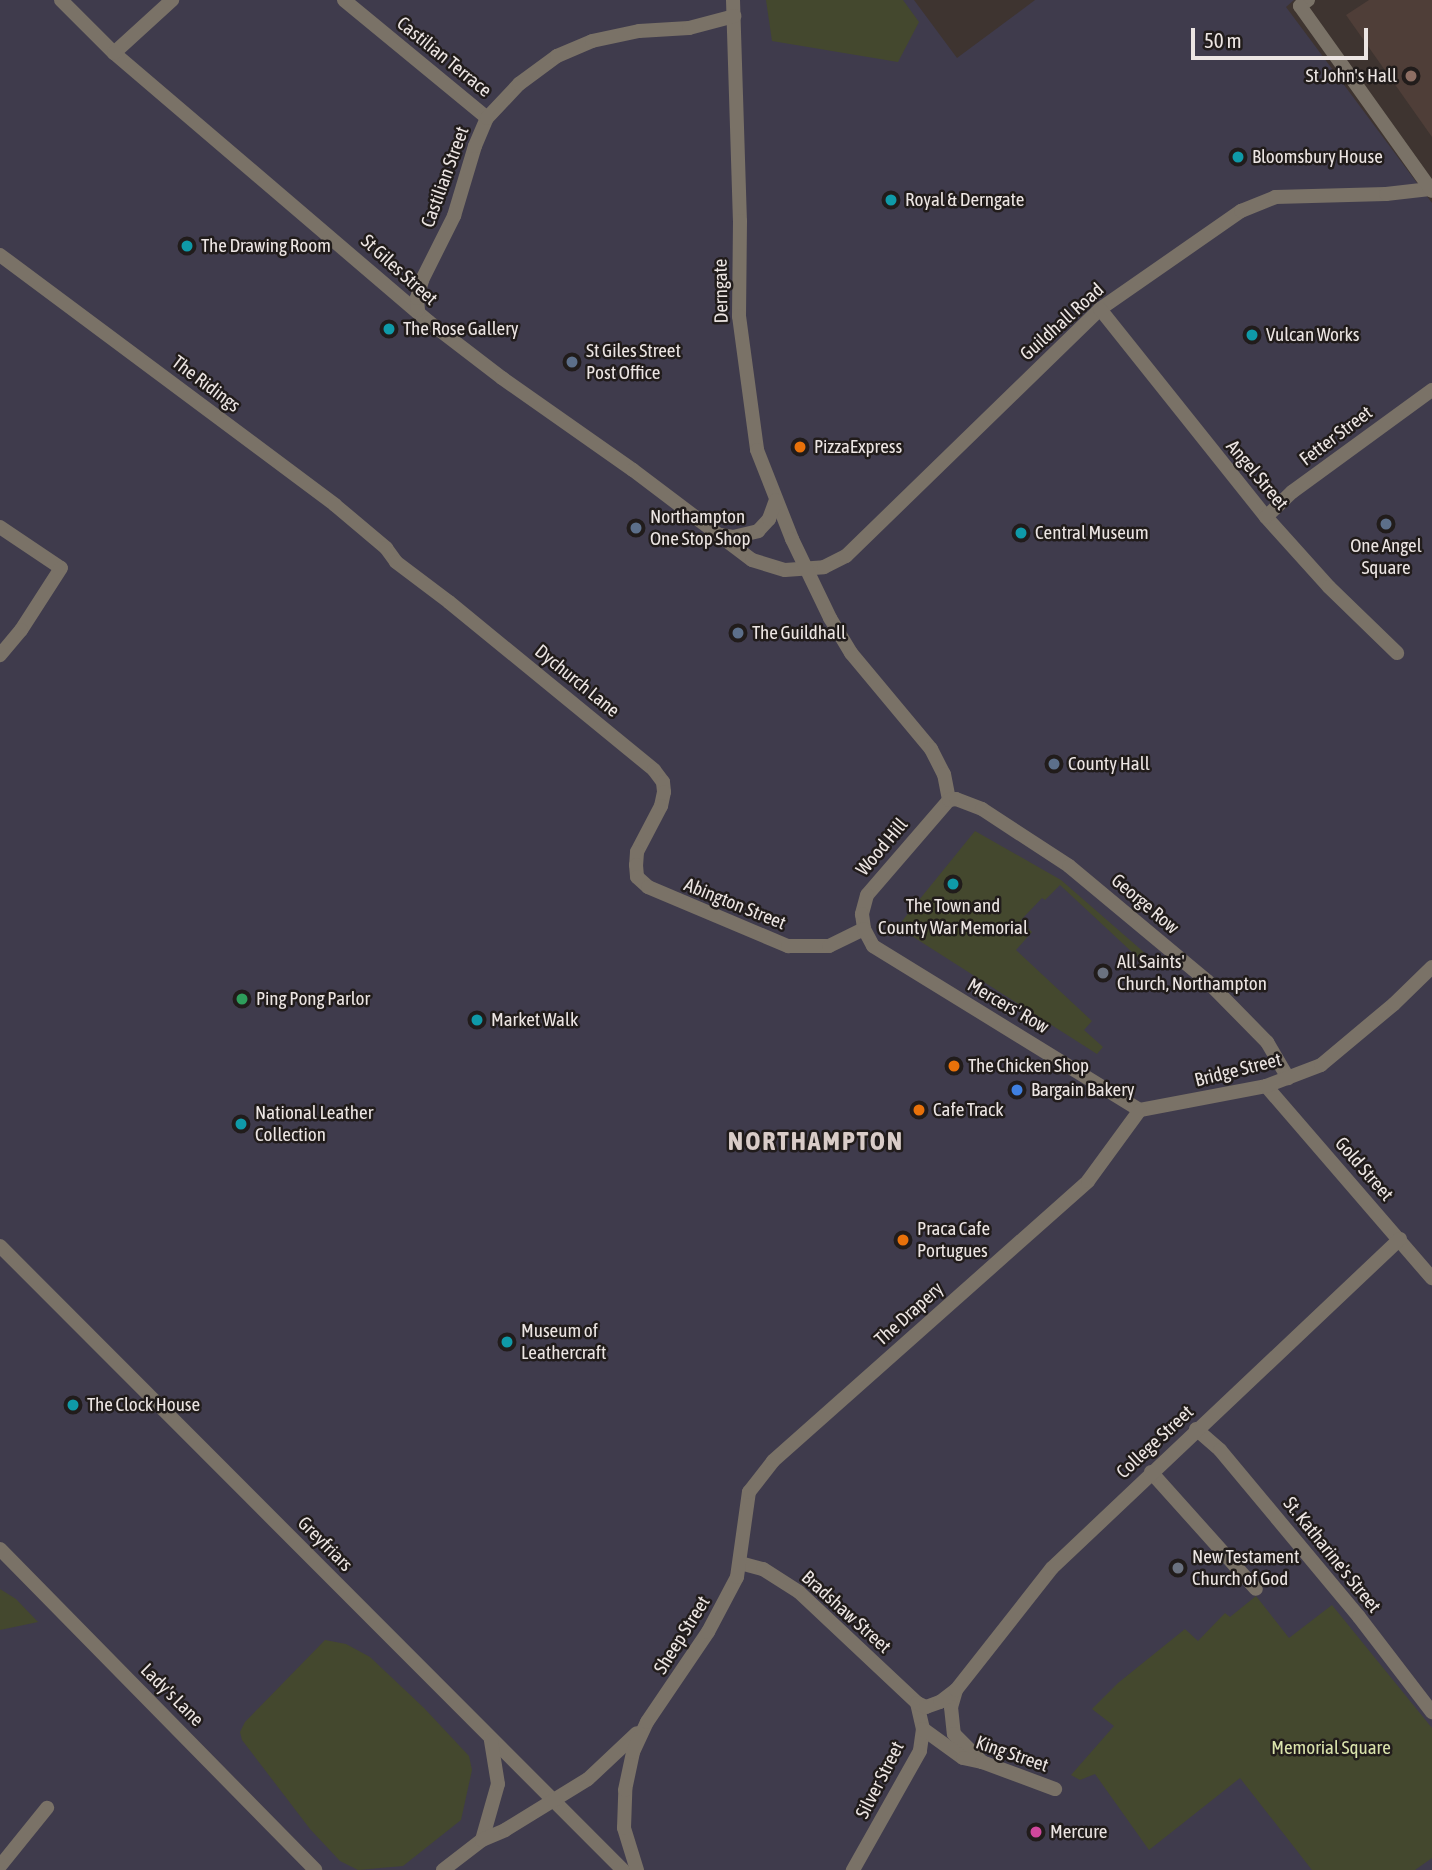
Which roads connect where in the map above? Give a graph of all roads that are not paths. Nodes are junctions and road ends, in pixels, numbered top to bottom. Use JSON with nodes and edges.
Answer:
{"nodes":[{"id":1,"x":61,"y":0,"type":"edge"},
{"id":2,"x":172,"y":0,"type":"edge"},
{"id":3,"x":344,"y":0,"type":"edge"},
{"id":4,"x":733,"y":0,"type":"edge"},
{"id":5,"x":1304,"y":3,"type":"edge"},
{"id":6,"x":734,"y":16,"type":"junction"},
{"id":7,"x":114,"y":53,"type":"junction"},
{"id":8,"x":487,"y":118,"type":"junction"},
{"id":9,"x":1431,"y":190,"type":"edge"},
{"id":10,"x":0,"y":255,"type":"edge"},
{"id":11,"x":1100,"y":309,"type":"junction"},
{"id":12,"x":418,"y":310,"type":"junction"},
{"id":13,"x":1432,"y":390,"type":"edge"},
{"id":14,"x":776,"y":500,"type":"junction"},
{"id":15,"x":1266,"y":517,"type":"junction"},
{"id":16,"x":0,"y":527,"type":"edge"},
{"id":17,"x":721,"y":535,"type":"junction"},
{"id":18,"x":386,"y":548,"type":"joint"},
{"id":19,"x":807,"y":570,"type":"junction"},
{"id":20,"x":1397,"y":653,"type":"dead end"},
{"id":21,"x":0,"y":655,"type":"edge"},
{"id":22,"x":948,"y":799,"type":"junction"},
{"id":23,"x":638,"y":877,"type":"joint"},
{"id":24,"x":864,"y":929,"type":"junction"},
{"id":25,"x":1432,"y":967,"type":"edge"},
{"id":26,"x":1288,"y":1078,"type":"junction"},
{"id":27,"x":1266,"y":1086,"type":"junction"},
{"id":28,"x":1140,"y":1110,"type":"junction"},
{"id":29,"x":1400,"y":1239,"type":"junction"},
{"id":30,"x":0,"y":1245,"type":"edge"},
{"id":31,"x":1432,"y":1278,"type":"edge"},
{"id":32,"x":1196,"y":1429,"type":"junction"},
{"id":33,"x":1151,"y":1472,"type":"junction"},
{"id":34,"x":0,"y":1549,"type":"edge"},
{"id":35,"x":740,"y":1563,"type":"junction"},
{"id":36,"x":1256,"y":1589,"type":"dead end"},
{"id":37,"x":956,"y":1690,"type":"junction"},
{"id":38,"x":917,"y":1703,"type":"junction"},
{"id":39,"x":1432,"y":1712,"type":"edge"},
{"id":40,"x":648,"y":1722,"type":"junction"},
{"id":41,"x":922,"y":1729,"type":"junction"},
{"id":42,"x":491,"y":1740,"type":"junction"},
{"id":43,"x":982,"y":1762,"type":"junction"},
{"id":44,"x":1055,"y":1789,"type":"dead end"},
{"id":45,"x":552,"y":1800,"type":"junction"},
{"id":46,"x":47,"y":1808,"type":"dead end"},
{"id":47,"x":482,"y":1840,"type":"junction"},
{"id":48,"x":0,"y":1866,"type":"edge"},
{"id":49,"x":315,"y":1870,"type":"edge"},
{"id":50,"x":443,"y":1870,"type":"edge"},
{"id":51,"x":623,"y":1870,"type":"edge"},
{"id":52,"x":637,"y":1870,"type":"edge"},
{"id":53,"x":853,"y":1870,"type":"edge"}],
"edges":[{"from":1,"to":7,"type":"street","name":"St Giles Street"},
{"from":2,"to":7,"type":"street"},
{"from":3,"to":8,"type":"street","name":"Castilian Terrace"},
{"from":4,"to":6,"type":"street","name":"Derngate"},
{"from":5,"to":9,"type":"street"},
{"from":6,"to":8,"type":"street","name":"Castilian Street"},
{"from":6,"to":14,"type":"street","name":"Derngate"},
{"from":7,"to":12,"type":"street","name":"St Giles Street"},
{"from":8,"to":12,"type":"street","name":"Castilian Street"},
{"from":9,"to":11,"type":"street","name":"Guildhall Road"},
{"from":10,"to":18,"type":"street","name":"The Ridings"},
{"from":11,"to":15,"type":"street","name":"Angel Street"},
{"from":11,"to":19,"type":"street","name":"Guildhall Road"},
{"from":12,"to":17,"type":"street","name":"St Giles Street"},
{"from":13,"to":15,"type":"street","name":"Fetter Street"},
{"from":14,"to":17,"type":"street"},
{"from":14,"to":19,"type":"street","name":"Derngate"},
{"from":15,"to":20,"type":"street","name":"Angel Street"},
{"from":16,"to":21,"type":"street"},
{"from":17,"to":19,"type":"street","name":"St Giles Street"},
{"from":18,"to":23,"type":"street","name":"Dychurch Lane"},
{"from":19,"to":22,"type":"street","name":"Derngate"},
{"from":22,"to":24,"type":"street","name":"Wood Hill"},
{"from":22,"to":26,"type":"street","name":"George Row"},
{"from":23,"to":24,"type":"street","name":"Abington Street"},
{"from":24,"to":28,"type":"street","name":"Mercers' Row"},
{"from":25,"to":26,"type":"street","name":"Bridge Street"},
{"from":26,"to":27,"type":"street","name":"Bridge Street"},
{"from":27,"to":28,"type":"street","name":"Bridge Street"},
{"from":27,"to":29,"type":"street","name":"Gold Street"},
{"from":28,"to":35,"type":"street","name":"The Drapery"},
{"from":29,"to":31,"type":"street","name":"Gold Street"},
{"from":29,"to":32,"type":"street","name":"College Street"},
{"from":30,"to":42,"type":"street","name":"Greyfriars"},
{"from":32,"to":33,"type":"street","name":"College Street"},
{"from":32,"to":39,"type":"street","name":"St. Katharine's Street"},
{"from":33,"to":36,"type":"street"},
{"from":33,"to":37,"type":"street","name":"College Street"},
{"from":34,"to":49,"type":"street","name":"Lady's Lane"},
{"from":35,"to":38,"type":"street","name":"Bradshaw Street"},
{"from":35,"to":40,"type":"street","name":"Sheep Street"},
{"from":37,"to":38,"type":"street","name":"College Street"},
{"from":37,"to":43,"type":"street"},
{"from":38,"to":41,"type":"street","name":"Silver Street"},
{"from":40,"to":45,"type":"street","name":"Sheep Street"},
{"from":40,"to":52,"type":"street","name":"Sheep Street"},
{"from":41,"to":43,"type":"street","name":"King Street"},
{"from":41,"to":53,"type":"street","name":"Silver Street"},
{"from":42,"to":45,"type":"street","name":"Greyfriars"},
{"from":42,"to":47,"type":"street"},
{"from":43,"to":44,"type":"street","name":"King Street"},
{"from":45,"to":47,"type":"street"},
{"from":45,"to":51,"type":"street","name":"Greyfriars"},
{"from":46,"to":48,"type":"street"},
{"from":47,"to":50,"type":"street"}]}
